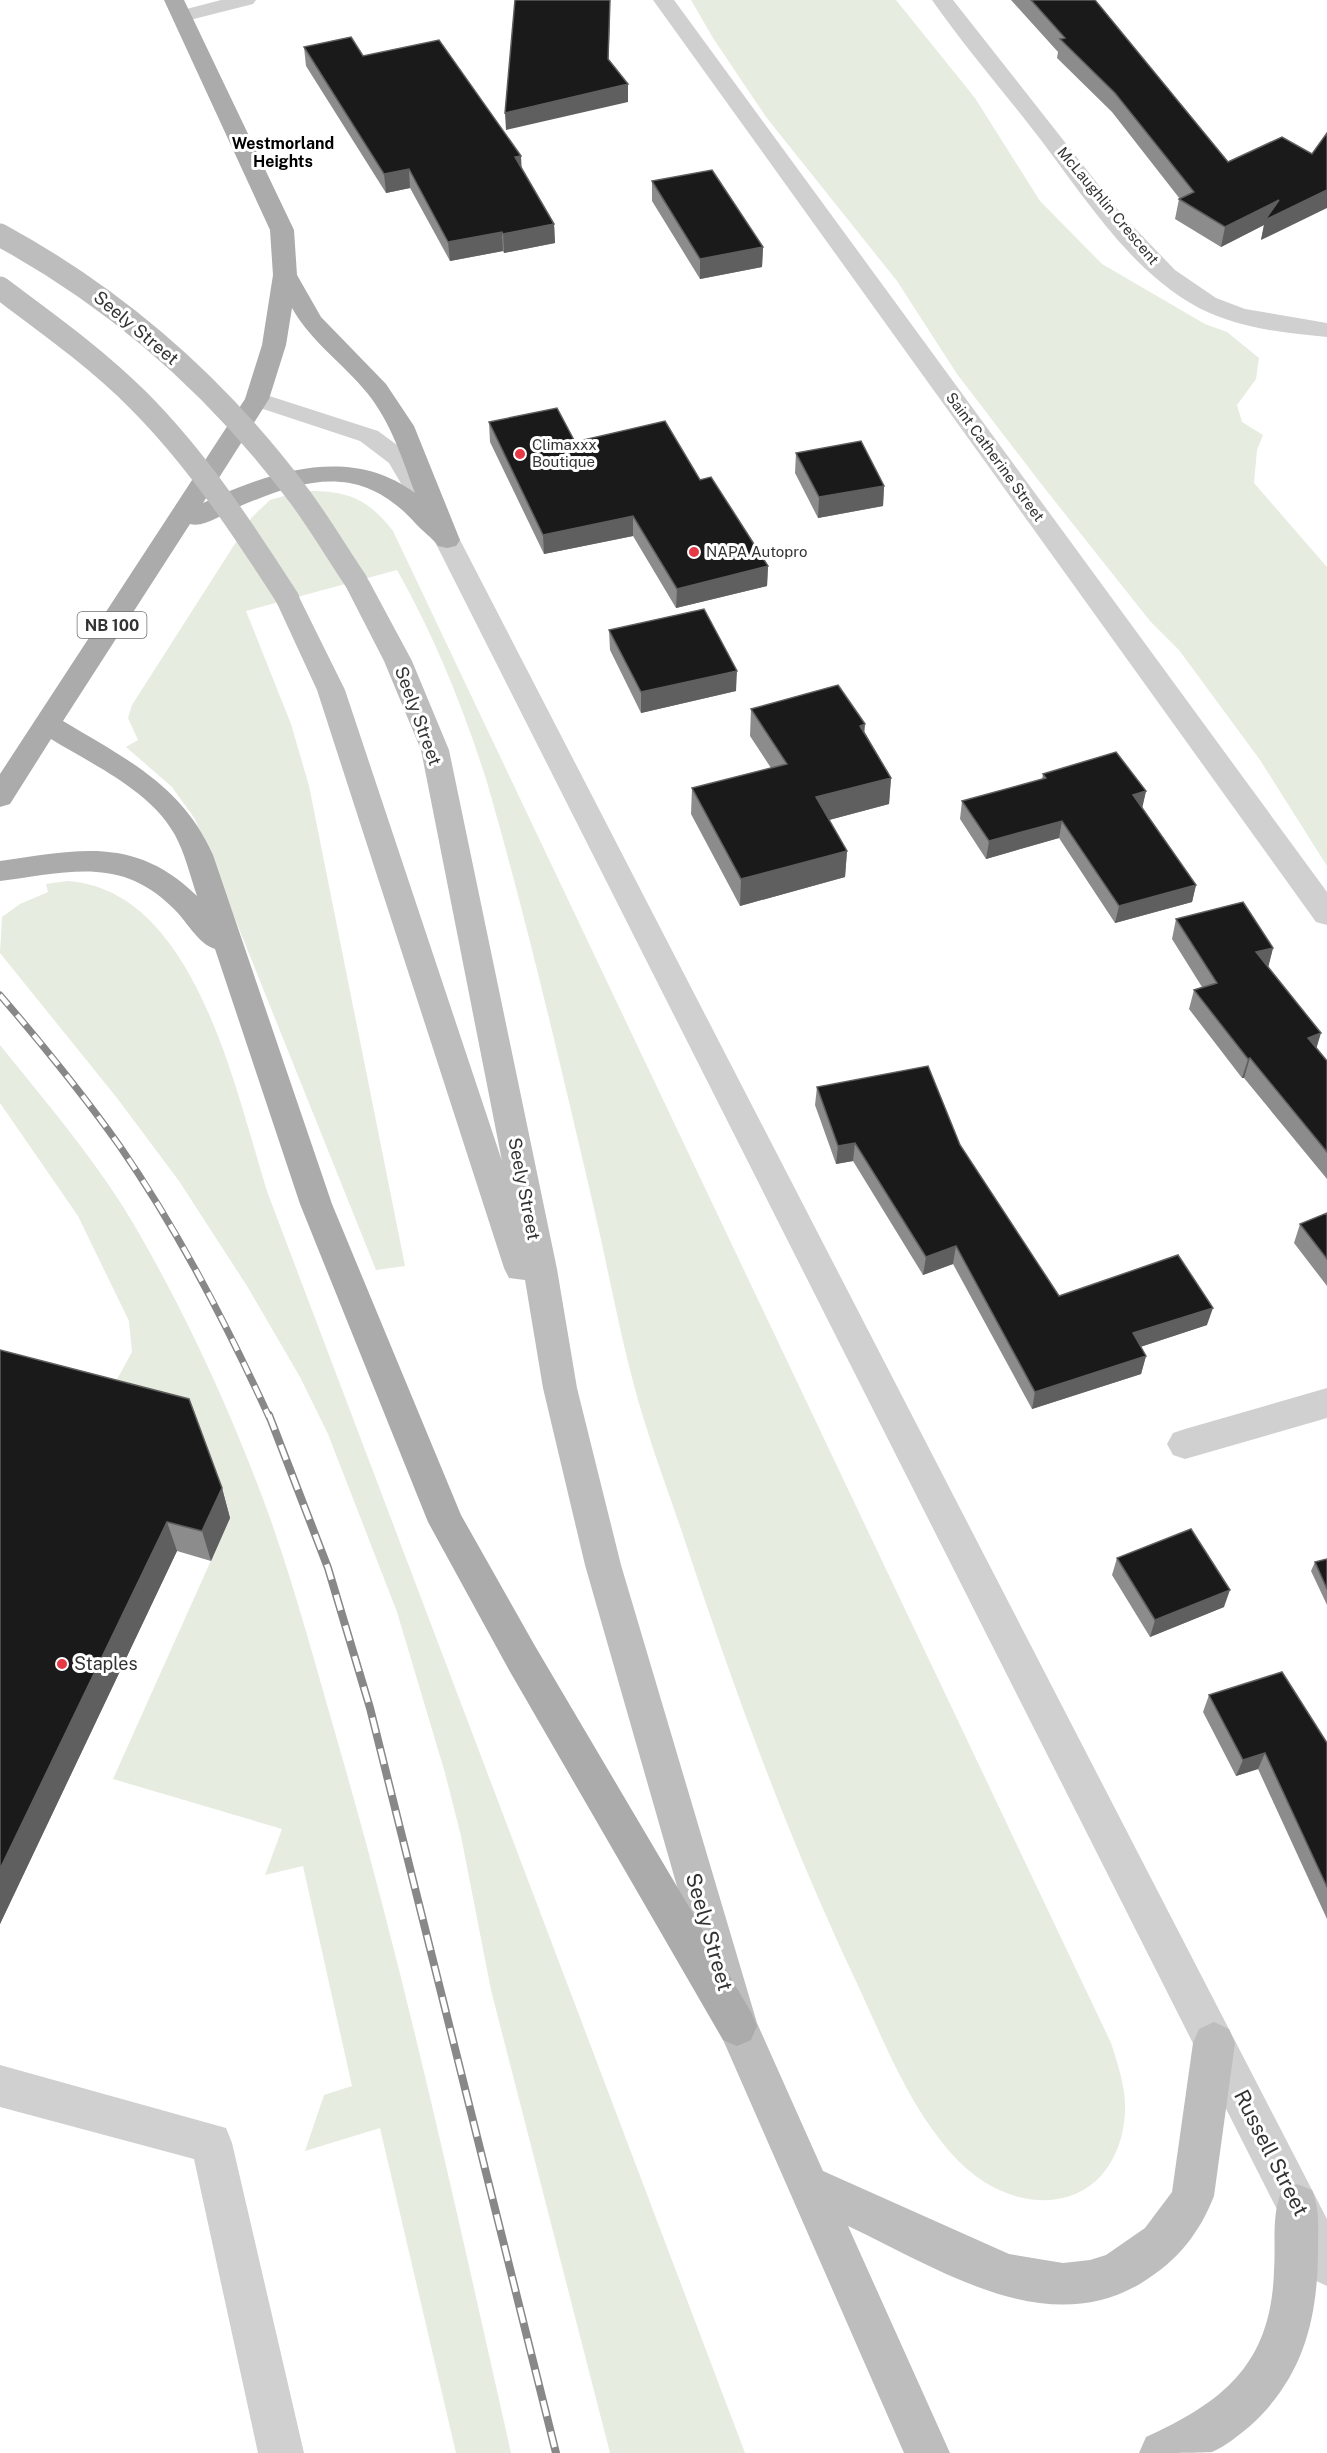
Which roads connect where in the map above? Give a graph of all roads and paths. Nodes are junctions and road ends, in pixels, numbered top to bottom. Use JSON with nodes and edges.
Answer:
{"nodes":[{"id":1,"x":246,"y":0,"type":"edge"},
{"id":2,"x":663,"y":0,"type":"edge"},
{"id":3,"x":942,"y":0,"type":"edge"},
{"id":4,"x":178,"y":8,"type":"edge"},
{"id":5,"x":0,"y":235,"type":"edge"},
{"id":6,"x":285,"y":274,"type":"junction"},
{"id":7,"x":0,"y":288,"type":"edge"},
{"id":8,"x":1327,"y":330,"type":"edge"},
{"id":9,"x":257,"y":399,"type":"junction"},
{"id":10,"x":176,"y":525,"type":"junction"},
{"id":11,"x":447,"y":540,"type":"junction"},
{"id":12,"x":47,"y":724,"type":"junction"},
{"id":13,"x":0,"y":797,"type":"edge"},
{"id":14,"x":0,"y":871,"type":"edge"},
{"id":15,"x":1327,"y":914,"type":"edge"},
{"id":16,"x":234,"y":962,"type":"junction"},
{"id":17,"x":560,"y":1388,"type":"junction"},
{"id":18,"x":1327,"y":1403,"type":"edge"},
{"id":19,"x":1185,"y":1444,"type":"dead end"},
{"id":20,"x":736,"y":2026,"type":"junction"},
{"id":21,"x":1214,"y":2043,"type":"junction"},
{"id":22,"x":0,"y":2086,"type":"edge"},
{"id":23,"x":806,"y":2185,"type":"junction"},
{"id":24,"x":1297,"y":2205,"type":"junction"},
{"id":25,"x":1327,"y":2264,"type":"edge"},
{"id":26,"x":281,"y":2453,"type":"edge"},
{"id":27,"x":927,"y":2453,"type":"edge"},
{"id":28,"x":1162,"y":2453,"type":"edge"}],
"edges":[{"from":1,"to":4,"type":"street"},
{"from":2,"to":15,"type":"street","name":"Saint Catherine Street"},
{"from":3,"to":8,"type":"street","name":"McLaughlin Crescent"},
{"from":4,"to":6,"type":"main road","number":"NB 100"},
{"from":5,"to":17,"type":"main road","name":"Seely Street","bridge":true},
{"from":6,"to":9,"type":"main road","number":"NB 100"},
{"from":6,"to":11,"type":"main road"},
{"from":7,"to":17,"type":"main road","name":"Seely Street","bridge":true},
{"from":9,"to":10,"type":"main road","number":"NB 100"},
{"from":9,"to":11,"type":"street","name":"Russell Street"},
{"from":10,"to":11,"type":"main road"},
{"from":10,"to":12,"type":"main road","number":"NB 100"},
{"from":11,"to":21,"type":"street","name":"Russell Street"},
{"from":12,"to":13,"type":"main road","number":"NB 100"},
{"from":12,"to":16,"type":"main road"},
{"from":14,"to":16,"type":"main road"},
{"from":16,"to":20,"type":"main road"},
{"from":17,"to":20,"type":"main road","name":"Seely Street"},
{"from":18,"to":19,"type":"street"},
{"from":20,"to":23,"type":"main road","name":"Seely Street"},
{"from":21,"to":23,"type":"main road"},
{"from":21,"to":24,"type":"street","name":"Russell Street"},
{"from":22,"to":26,"type":"street"},
{"from":23,"to":27,"type":"main road","name":"Seely Street"},
{"from":24,"to":25,"type":"street","name":"Russell Street"},
{"from":24,"to":28,"type":"main road"}]}
